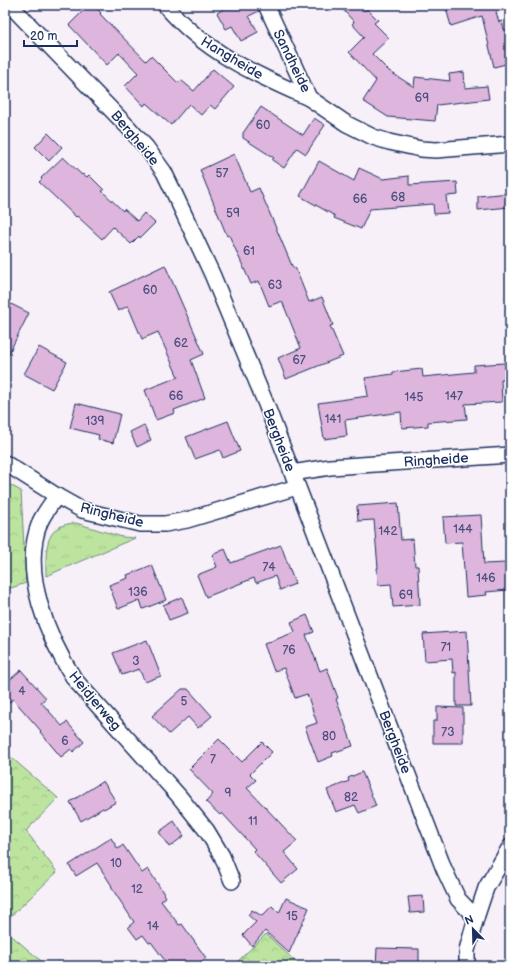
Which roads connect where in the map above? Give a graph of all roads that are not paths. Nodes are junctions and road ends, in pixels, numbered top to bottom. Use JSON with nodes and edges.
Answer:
{"nodes":[{"id":1,"x":10,"y":5,"type":"edge"},
{"id":2,"x":164,"y":5,"type":"edge"},
{"id":3,"x":266,"y":5,"type":"edge"},
{"id":4,"x":309,"y":98,"type":"junction"},
{"id":5,"x":510,"y":144,"type":"edge"},
{"id":6,"x":510,"y":455,"type":"edge"},
{"id":7,"x":5,"y":463,"type":"edge"},
{"id":8,"x":294,"y":480,"type":"junction"},
{"id":9,"x":57,"y":496,"type":"junction"},
{"id":10,"x":510,"y":847,"type":"edge"},
{"id":11,"x":232,"y":881,"type":"dead end"},
{"id":12,"x":476,"y":918,"type":"junction"},
{"id":13,"x":467,"y":966,"type":"edge"}],
"edges":[{"from":1,"to":8,"type":"street","name":"Bergheide"},
{"from":2,"to":4,"type":"street","name":"Hangheide"},
{"from":3,"to":4,"type":"street","name":"Sandheide"},
{"from":4,"to":5,"type":"street","name":"Sandheide"},
{"from":6,"to":8,"type":"street","name":"Ringheide"},
{"from":7,"to":9,"type":"street","name":"Ringheide"},
{"from":8,"to":9,"type":"street","name":"Ringheide"},
{"from":8,"to":12,"type":"street","name":"Bergheide"},
{"from":9,"to":11,"type":"street","name":"Heidjerweg"},
{"from":10,"to":12,"type":"street"},
{"from":12,"to":13,"type":"street"}]}
